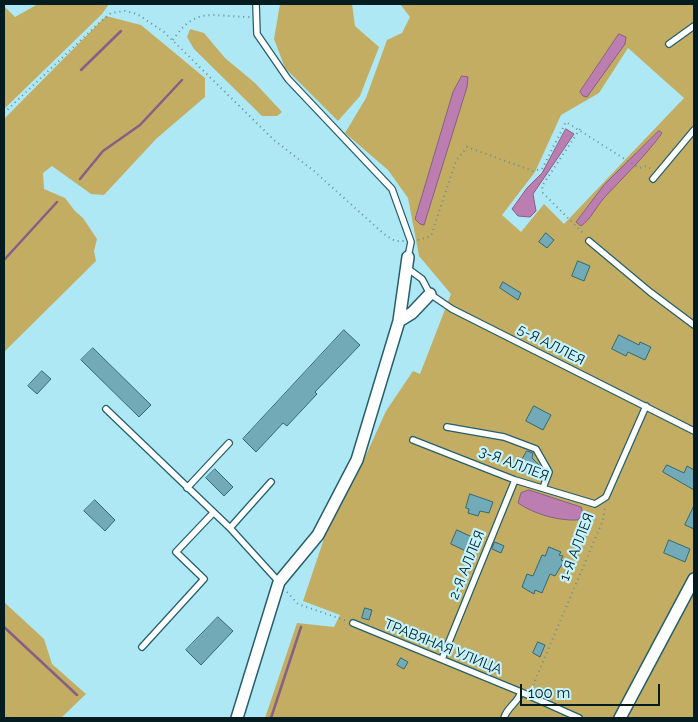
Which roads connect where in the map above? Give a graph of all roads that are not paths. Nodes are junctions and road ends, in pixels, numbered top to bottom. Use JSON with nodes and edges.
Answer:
{"nodes":[{"id":1,"x":256,"y":4,"type":"edge"},
{"id":2,"x":694,"y":26,"type":"edge"},
{"id":3,"x":669,"y":44,"type":"dead end"},
{"id":4,"x":694,"y":130,"type":"edge"},
{"id":5,"x":655,"y":176,"type":"road end"},
{"id":6,"x":589,"y":241,"type":"road end"},
{"id":7,"x":407,"y":263,"type":"junction"},
{"id":8,"x":430,"y":294,"type":"junction"},
{"id":9,"x":399,"y":321,"type":"junction"},
{"id":10,"x":694,"y":325,"type":"edge"},
{"id":11,"x":646,"y":406,"type":"junction"},
{"id":12,"x":106,"y":409,"type":"dead end"},
{"id":13,"x":448,"y":427,"type":"dead end"},
{"id":14,"x":694,"y":431,"type":"edge"},
{"id":15,"x":413,"y":440,"type":"dead end"},
{"id":16,"x":230,"y":443,"type":"dead end"},
{"id":17,"x":515,"y":480,"type":"junction"},
{"id":18,"x":271,"y":482,"type":"dead end"},
{"id":19,"x":187,"y":488,"type":"junction"},
{"id":20,"x":542,"y":488,"type":"junction"},
{"id":21,"x":213,"y":513,"type":"junction"},
{"id":22,"x":230,"y":528,"type":"junction"},
{"id":23,"x":694,"y":579,"type":"edge"},
{"id":24,"x":280,"y":582,"type":"junction"},
{"id":25,"x":353,"y":623,"type":"road end"},
{"id":26,"x":142,"y":647,"type":"dead end"},
{"id":27,"x":442,"y":659,"type":"junction"},
{"id":28,"x":520,"y":692,"type":"junction"},
{"id":29,"x":237,"y":718,"type":"edge"},
{"id":30,"x":504,"y":718,"type":"edge"},
{"id":31,"x":579,"y":718,"type":"edge"},
{"id":32,"x":620,"y":718,"type":"edge"}],
"edges":[{"from":1,"to":7,"type":"lane"},
{"from":2,"to":3,"type":"lane"},
{"from":4,"to":5,"type":"lane"},
{"from":6,"to":10,"type":"lane"},
{"from":7,"to":8,"type":"lane","name":"5-Я АЛЛЕЯ"},
{"from":7,"to":9,"type":"street"},
{"from":8,"to":9,"type":"street"},
{"from":8,"to":11,"type":"lane","name":"5-Я АЛЛЕЯ"},
{"from":9,"to":24,"type":"street"},
{"from":11,"to":14,"type":"lane","name":"5-Я АЛЛЕЯ"},
{"from":11,"to":20,"type":"lane","name":"3-Я АЛЛЕЯ"},
{"from":12,"to":19,"type":"lane"},
{"from":13,"to":20,"type":"lane"},
{"from":15,"to":17,"type":"lane","name":"3-Я АЛЛЕЯ"},
{"from":16,"to":19,"type":"lane"},
{"from":17,"to":20,"type":"lane","name":"3-Я АЛЛЕЯ"},
{"from":17,"to":27,"type":"lane","name":"2-Я АЛЛЕЯ"},
{"from":18,"to":22,"type":"lane"},
{"from":19,"to":21,"type":"lane"},
{"from":21,"to":22,"type":"lane"},
{"from":21,"to":26,"type":"lane"},
{"from":22,"to":24,"type":"lane"},
{"from":23,"to":32,"type":"street"},
{"from":24,"to":29,"type":"street"},
{"from":25,"to":27,"type":"lane","name":"ТРАВЯНАЯ УЛИЦА"},
{"from":27,"to":28,"type":"lane","name":"ТРАВЯНАЯ УЛИЦА"},
{"from":28,"to":30,"type":"lane"},
{"from":28,"to":31,"type":"lane","name":"ТРАВЯНАЯ УЛИЦА"}]}
